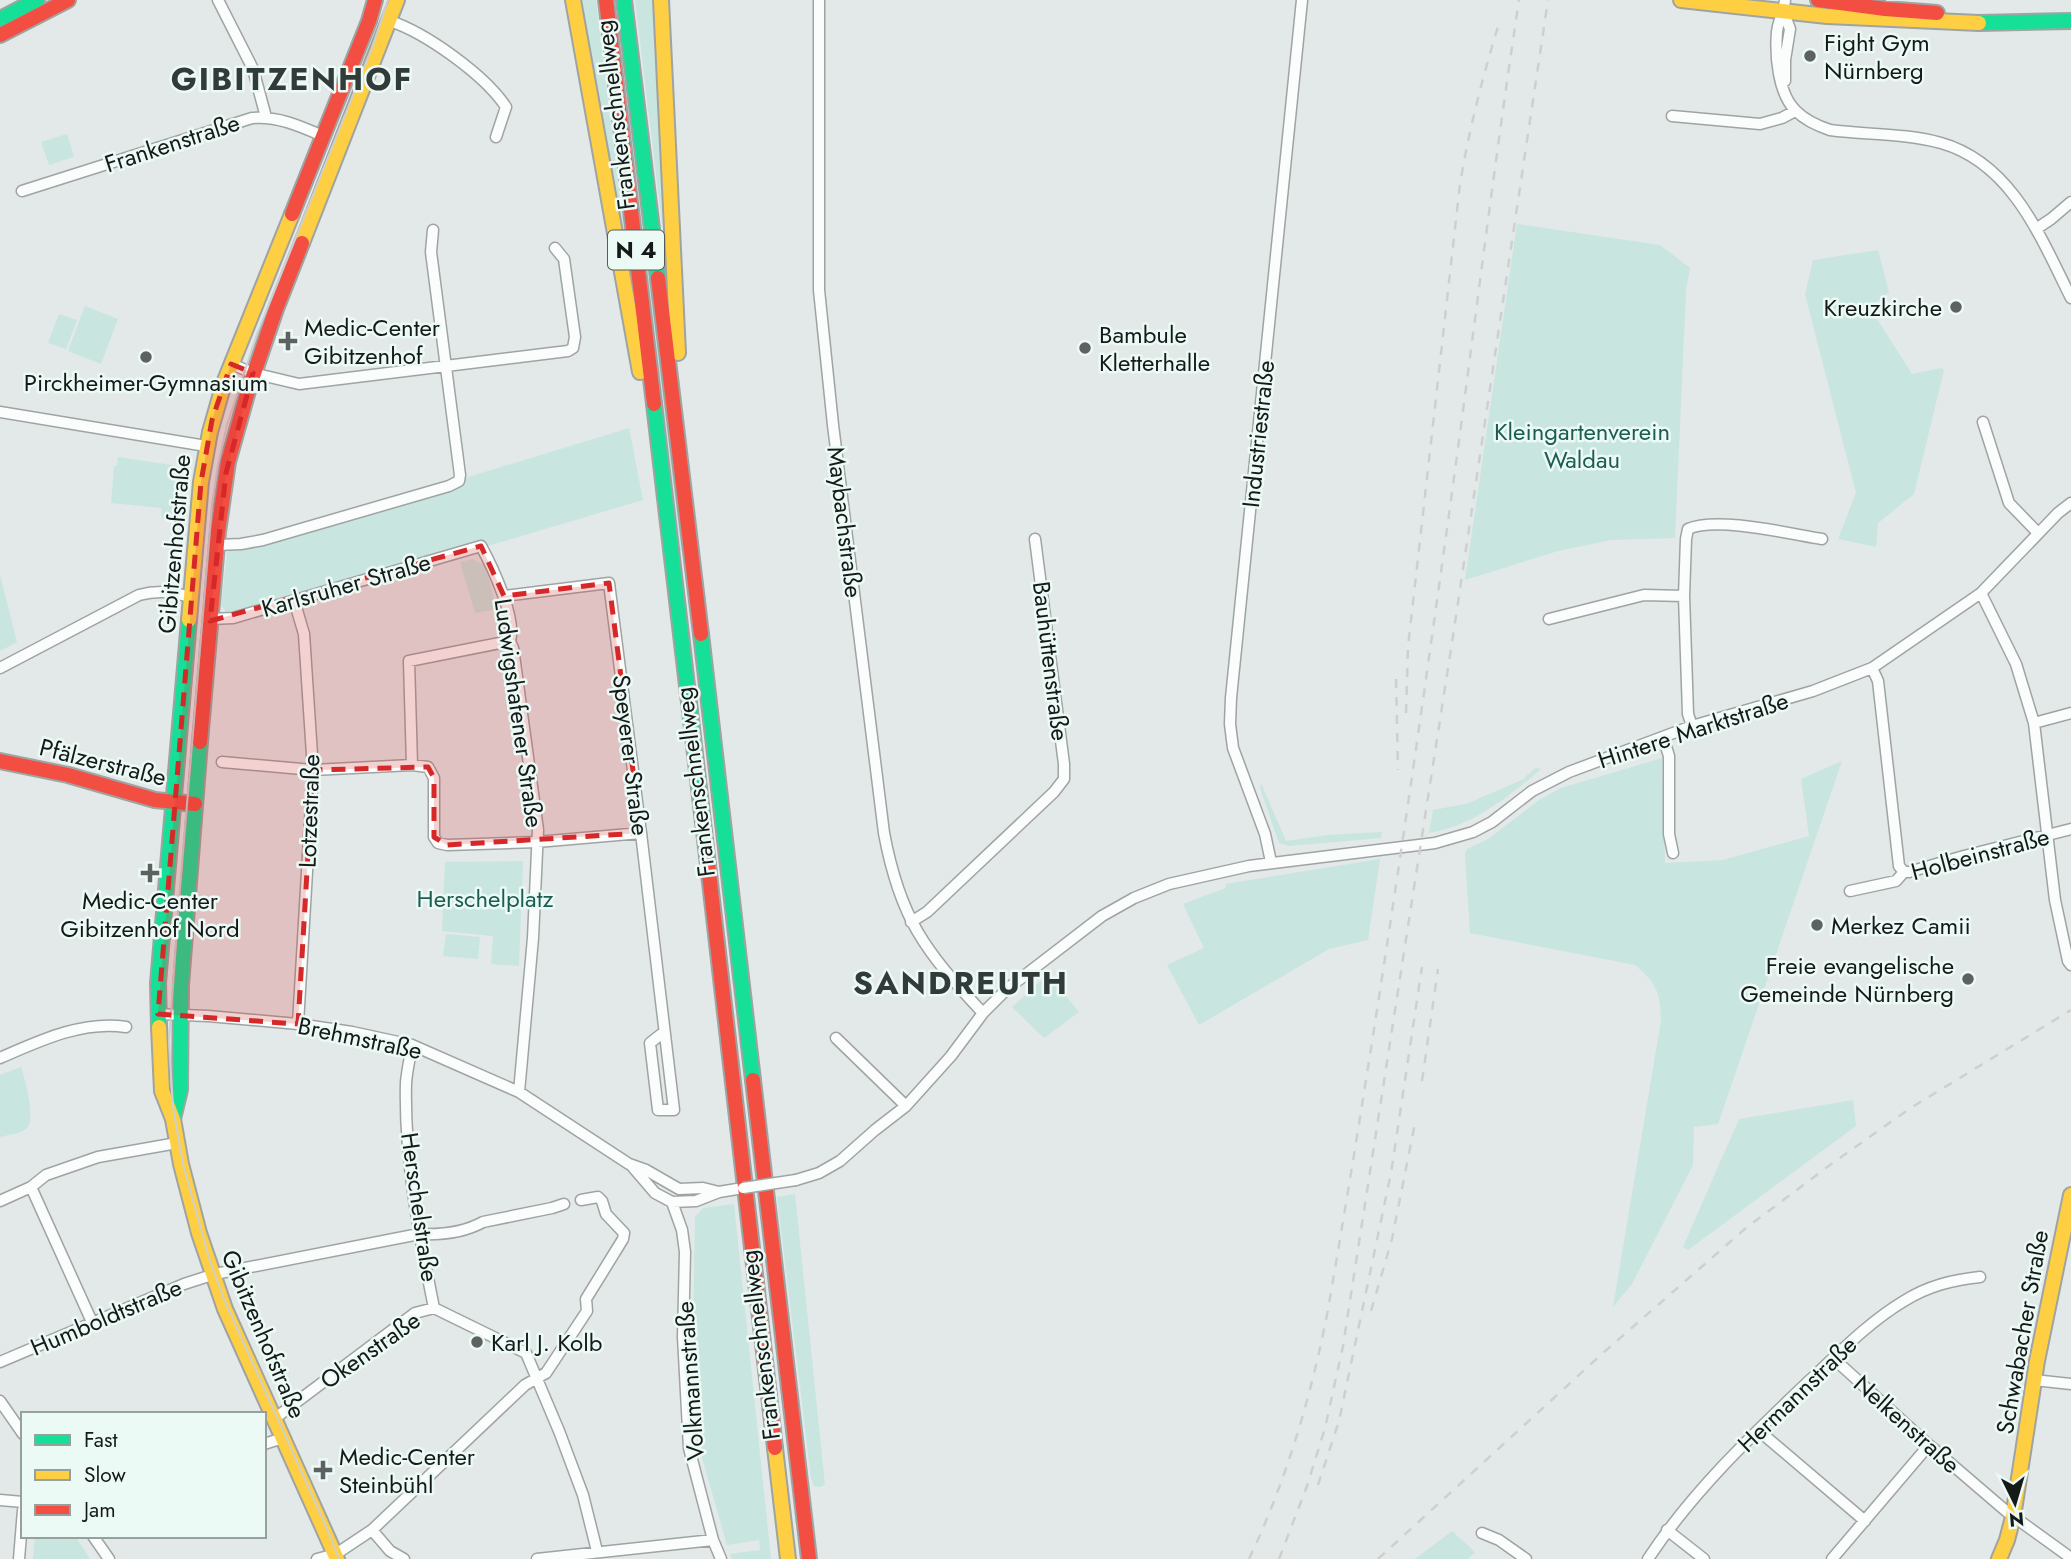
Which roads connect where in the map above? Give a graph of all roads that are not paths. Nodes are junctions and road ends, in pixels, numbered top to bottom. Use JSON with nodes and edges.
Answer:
{"nodes":[{"id":1,"x":37,"y":0,"type":"edge"},
{"id":2,"x":68,"y":0,"type":"edge"},
{"id":3,"x":218,"y":0,"type":"edge"},
{"id":4,"x":376,"y":0,"type":"edge"},
{"id":5,"x":397,"y":0,"type":"edge"},
{"id":6,"x":573,"y":0,"type":"edge"},
{"id":7,"x":606,"y":0,"type":"edge"},
{"id":8,"x":624,"y":0,"type":"edge"},
{"id":9,"x":661,"y":0,"type":"edge"},
{"id":10,"x":819,"y":0,"type":"edge"},
{"id":11,"x":1302,"y":0,"type":"edge"},
{"id":12,"x":1681,"y":0,"type":"edge"},
{"id":13,"x":1818,"y":0,"type":"edge"},
{"id":14,"x":1785,"y":6,"type":"edge"},
{"id":15,"x":2071,"y":12,"type":"edge"},
{"id":16,"x":0,"y":19,"type":"edge"},
{"id":17,"x":390,"y":21,"type":"junction"},
{"id":18,"x":2071,"y":22,"type":"edge"},
{"id":19,"x":0,"y":35,"type":"edge"},
{"id":20,"x":1796,"y":111,"type":"junction"},
{"id":21,"x":1672,"y":116,"type":"dead end"},
{"id":22,"x":266,"y":117,"type":"junction"},
{"id":23,"x":323,"y":136,"type":"junction"},
{"id":24,"x":496,"y":137,"type":"dead end"},
{"id":25,"x":22,"y":191,"type":"dead end"},
{"id":26,"x":2071,"y":202,"type":"edge"},
{"id":27,"x":2036,"y":229,"type":"junction"},
{"id":28,"x":433,"y":230,"type":"dead end"},
{"id":29,"x":555,"y":248,"type":"dead end"},
{"id":30,"x":2071,"y":298,"type":"edge"},
{"id":31,"x":232,"y":364,"type":"junction"},
{"id":32,"x":446,"y":366,"type":"junction"},
{"id":33,"x":253,"y":373,"type":"junction"},
{"id":34,"x":0,"y":412,"type":"edge"},
{"id":35,"x":1983,"y":422,"type":"dead end"},
{"id":36,"x":206,"y":446,"type":"junction"},
{"id":37,"x":684,"y":489,"type":"junction"},
{"id":38,"x":666,"y":501,"type":"junction"},
{"id":39,"x":2071,"y":503,"type":"edge"},
{"id":40,"x":2038,"y":533,"type":"junction"},
{"id":41,"x":1035,"y":539,"type":"dead end"},
{"id":42,"x":1822,"y":539,"type":"dead end"},
{"id":43,"x":217,"y":545,"type":"junction"},
{"id":44,"x":481,"y":546,"type":"joint"},
{"id":45,"x":1980,"y":593,"type":"junction"},
{"id":46,"x":504,"y":596,"type":"junction"},
{"id":47,"x":1685,"y":596,"type":"junction"},
{"id":48,"x":192,"y":598,"type":"junction"},
{"id":49,"x":294,"y":600,"type":"junction"},
{"id":50,"x":210,"y":619,"type":"junction"},
{"id":51,"x":1549,"y":619,"type":"dead end"},
{"id":52,"x":510,"y":641,"type":"junction"},
{"id":53,"x":0,"y":668,"type":"edge"},
{"id":54,"x":1872,"y":668,"type":"junction"},
{"id":55,"x":2071,"y":713,"type":"edge"},
{"id":56,"x":2034,"y":723,"type":"junction"},
{"id":57,"x":1692,"y":726,"type":"junction"},
{"id":58,"x":1663,"y":737,"type":"junction"},
{"id":59,"x":0,"y":761,"type":"edge"},
{"id":60,"x":222,"y":762,"type":"dead end"},
{"id":61,"x":412,"y":765,"type":"junction"},
{"id":62,"x":313,"y":770,"type":"junction"},
{"id":63,"x":174,"y":803,"type":"junction"},
{"id":64,"x":195,"y":804,"type":"junction"},
{"id":65,"x":2071,"y":829,"type":"edge"},
{"id":66,"x":641,"y":833,"type":"junction"},
{"id":67,"x":2047,"y":836,"type":"junction"},
{"id":68,"x":537,"y":842,"type":"junction"},
{"id":69,"x":1673,"y":853,"type":"dead end"},
{"id":70,"x":1271,"y":863,"type":"junction"},
{"id":71,"x":1904,"y":872,"type":"junction"},
{"id":72,"x":1850,"y":891,"type":"dead end"},
{"id":73,"x":911,"y":922,"type":"junction"},
{"id":74,"x":2071,"y":965,"type":"edge"},
{"id":75,"x":984,"y":1013,"type":"junction"},
{"id":76,"x":158,"y":1014,"type":"junction"},
{"id":77,"x":180,"y":1014,"type":"junction"},
{"id":78,"x":298,"y":1024,"type":"junction"},
{"id":79,"x":126,"y":1027,"type":"dead end"},
{"id":80,"x":664,"y":1031,"type":"junction"},
{"id":81,"x":836,"y":1038,"type":"dead end"},
{"id":82,"x":412,"y":1045,"type":"junction"},
{"id":83,"x":0,"y":1058,"type":"edge"},
{"id":84,"x":519,"y":1092,"type":"junction"},
{"id":85,"x":906,"y":1106,"type":"junction"},
{"id":86,"x":173,"y":1119,"type":"junction"},
{"id":87,"x":177,"y":1143,"type":"junction"},
{"id":88,"x":629,"y":1164,"type":"junction"},
{"id":89,"x":31,"y":1187,"type":"junction"},
{"id":90,"x":679,"y":1189,"type":"junction"},
{"id":91,"x":719,"y":1192,"type":"junction"},
{"id":92,"x":2071,"y":1195,"type":"edge"},
{"id":93,"x":581,"y":1200,"type":"dead end"},
{"id":94,"x":0,"y":1201,"type":"edge"},
{"id":95,"x":672,"y":1202,"type":"junction"},
{"id":96,"x":564,"y":1204,"type":"dead end"},
{"id":97,"x":419,"y":1234,"type":"junction"},
{"id":98,"x":2067,"y":1235,"type":"edge"},
{"id":99,"x":212,"y":1275,"type":"junction"},
{"id":100,"x":1980,"y":1277,"type":"dead end"},
{"id":101,"x":434,"y":1308,"type":"junction"},
{"id":102,"x":92,"y":1322,"type":"junction"},
{"id":103,"x":1833,"y":1358,"type":"junction"},
{"id":104,"x":0,"y":1362,"type":"edge"},
{"id":105,"x":537,"y":1378,"type":"junction"},
{"id":106,"x":2034,"y":1380,"type":"junction"},
{"id":107,"x":2071,"y":1384,"type":"edge"},
{"id":108,"x":0,"y":1401,"type":"edge"},
{"id":109,"x":274,"y":1419,"type":"junction"},
{"id":110,"x":1758,"y":1430,"type":"junction"},
{"id":111,"x":21,"y":1431,"type":"edge"},
{"id":112,"x":283,"y":1438,"type":"junction"},
{"id":113,"x":266,"y":1443,"type":"edge"},
{"id":114,"x":1929,"y":1445,"type":"junction"},
{"id":115,"x":0,"y":1500,"type":"edge"},
{"id":116,"x":21,"y":1502,"type":"edge"},
{"id":117,"x":2013,"y":1517,"type":"junction"},
{"id":118,"x":1865,"y":1521,"type":"junction"},
{"id":119,"x":372,"y":1530,"type":"junction"},
{"id":120,"x":1667,"y":1530,"type":"junction"},
{"id":121,"x":1482,"y":1533,"type":"dead end"},
{"id":122,"x":21,"y":1534,"type":"edge"},
{"id":123,"x":94,"y":1538,"type":"edge"},
{"id":124,"x":713,"y":1540,"type":"junction"},
{"id":125,"x":597,"y":1551,"type":"junction"},
{"id":126,"x":336,"y":1557,"type":"edge"},
{"id":127,"x":2071,"y":1558,"type":"edge"},
{"id":128,"x":19,"y":1559,"type":"edge"},
{"id":129,"x":109,"y":1559,"type":"edge"},
{"id":130,"x":317,"y":1559,"type":"edge"},
{"id":131,"x":404,"y":1559,"type":"edge"},
{"id":132,"x":537,"y":1559,"type":"edge"},
{"id":133,"x":721,"y":1559,"type":"edge"},
{"id":134,"x":788,"y":1559,"type":"edge"},
{"id":135,"x":809,"y":1559,"type":"edge"},
{"id":136,"x":1526,"y":1559,"type":"edge"},
{"id":137,"x":1648,"y":1559,"type":"edge"},
{"id":138,"x":1703,"y":1559,"type":"edge"},
{"id":139,"x":1832,"y":1559,"type":"edge"},
{"id":140,"x":1999,"y":1559,"type":"edge"}],
"edges":[{"from":1,"to":16,"type":"main road"},
{"from":2,"to":19,"type":"main road"},
{"from":3,"to":22,"type":"street"},
{"from":4,"to":23,"type":"main road","name":"Gibitzenhofstraße"},
{"from":5,"to":17,"type":"main road","name":"Gibitzenhofstraße"},
{"from":6,"to":38,"type":"main road"},
{"from":7,"to":38,"type":"main road","name":"Frankenschnellweg","number":"N 4"},
{"from":8,"to":37,"type":"main road","name":"Frankenschnellweg","number":"N 4"},
{"from":9,"to":37,"type":"main road"},
{"from":10,"to":73,"type":"street","name":"Maybachstraße"},
{"from":11,"to":70,"type":"street","name":"Industriestraße"},
{"from":12,"to":14,"type":"main road"},
{"from":13,"to":15,"type":"main road"},
{"from":14,"to":18,"type":"main road"},
{"from":14,"to":20,"type":"street"},
{"from":17,"to":24,"type":"street"},
{"from":17,"to":33,"type":"main road","name":"Gibitzenhofstraße"},
{"from":20,"to":21,"type":"street"},
{"from":20,"to":27,"type":"street"},
{"from":22,"to":23,"type":"street","name":"Frankenstraße"},
{"from":22,"to":25,"type":"street","name":"Frankenstraße"},
{"from":23,"to":31,"type":"main road","name":"Gibitzenhofstraße"},
{"from":26,"to":27,"type":"street"},
{"from":27,"to":30,"type":"street"},
{"from":28,"to":32,"type":"street"},
{"from":29,"to":32,"type":"street"},
{"from":31,"to":33,"type":"street"},
{"from":31,"to":36,"type":"main road","name":"Gibitzenhofstraße"},
{"from":32,"to":33,"type":"street"},
{"from":32,"to":43,"type":"street"},
{"from":33,"to":43,"type":"main road","name":"Gibitzenhofstraße"},
{"from":34,"to":36,"type":"street"},
{"from":35,"to":40,"type":"street"},
{"from":36,"to":48,"type":"main road","name":"Gibitzenhofstraße"},
{"from":37,"to":135,"type":"main road","name":"Frankenschnellweg"},
{"from":38,"to":134,"type":"main road","name":"Frankenschnellweg"},
{"from":39,"to":40,"type":"street","name":"Hintere Marktstraße"},
{"from":40,"to":45,"type":"street","name":"Hintere Marktstraße"},
{"from":41,"to":73,"type":"street","name":"Bauhüttenstraße"},
{"from":42,"to":47,"type":"street"},
{"from":43,"to":50,"type":"main road","name":"Gibitzenhofstraße"},
{"from":44,"to":46,"type":"street","name":"Ludwigshafener Straße"},
{"from":44,"to":49,"type":"street","name":"Karlsruher Straße"},
{"from":45,"to":54,"type":"street","name":"Hintere Marktstraße"},
{"from":45,"to":56,"type":"street"},
{"from":46,"to":52,"type":"street","name":"Ludwigshafener Straße"},
{"from":46,"to":66,"type":"street","name":"Speyerer Straße"},
{"from":47,"to":51,"type":"street"},
{"from":47,"to":57,"type":"street"},
{"from":48,"to":53,"type":"street"},
{"from":48,"to":63,"type":"main road","name":"Gibitzenhofstraße"},
{"from":49,"to":50,"type":"street","name":"Karlsruher Straße"},
{"from":49,"to":62,"type":"street","name":"Lotzestraße"},
{"from":50,"to":64,"type":"main road","name":"Gibitzenhofstraße"},
{"from":52,"to":61,"type":"street"},
{"from":52,"to":68,"type":"street","name":"Ludwigshafener Straße"},
{"from":54,"to":57,"type":"street","name":"Hintere Marktstraße"},
{"from":54,"to":71,"type":"street"},
{"from":55,"to":56,"type":"street"},
{"from":56,"to":67,"type":"street"},
{"from":57,"to":58,"type":"street","name":"Hintere Marktstraße"},
{"from":58,"to":69,"type":"street"},
{"from":58,"to":70,"type":"street","name":"Hintere Marktstraße"},
{"from":59,"to":63,"type":"main road","name":"Pfälzerstraße"},
{"from":60,"to":62,"type":"street"},
{"from":61,"to":62,"type":"street"},
{"from":61,"to":68,"type":"street"},
{"from":62,"to":78,"type":"street","name":"Lotzestraße"},
{"from":63,"to":64,"type":"main road","name":"Pfälzerstraße"},
{"from":63,"to":76,"type":"main road","name":"Gibitzenhofstraße"},
{"from":64,"to":77,"type":"main road","name":"Gibitzenhofstraße"},
{"from":65,"to":67,"type":"street","name":"Holbeinstraße"},
{"from":66,"to":68,"type":"street"},
{"from":66,"to":80,"type":"street","name":"Speyerer Straße"},
{"from":67,"to":71,"type":"street","name":"Holbeinstraße"},
{"from":67,"to":74,"type":"street"},
{"from":68,"to":84,"type":"street"},
{"from":70,"to":75,"type":"street","name":"Hintere Marktstraße"},
{"from":71,"to":72,"type":"street","name":"Holbeinstraße"},
{"from":73,"to":75,"type":"street","name":"Maybachstraße"},
{"from":75,"to":85,"type":"street","name":"Hintere Marktstraße"},
{"from":76,"to":77,"type":"street","name":"Brehmstraße"},
{"from":76,"to":86,"type":"main road","name":"Gibitzenhofstraße"},
{"from":77,"to":78,"type":"street","name":"Brehmstraße"},
{"from":77,"to":86,"type":"main road","name":"Gibitzenhofstraße"},
{"from":78,"to":82,"type":"street","name":"Brehmstraße"},
{"from":79,"to":83,"type":"street"},
{"from":80,"to":80,"type":"street","name":"Speyerer Straße"},
{"from":81,"to":85,"type":"street"},
{"from":82,"to":84,"type":"street","name":"Brehmstraße"},
{"from":82,"to":97,"type":"street","name":"Herschelstraße"},
{"from":84,"to":88,"type":"street","name":"Brehmstraße"},
{"from":85,"to":91,"type":"street","name":"Hintere Marktstraße","bridge":true},
{"from":86,"to":87,"type":"main road","name":"Gibitzenhofstraße"},
{"from":87,"to":89,"type":"street"},
{"from":87,"to":99,"type":"main road","name":"Gibitzenhofstraße"},
{"from":88,"to":90,"type":"street"},
{"from":88,"to":95,"type":"street"},
{"from":89,"to":94,"type":"street"},
{"from":89,"to":102,"type":"street"},
{"from":90,"to":91,"type":"street"},
{"from":90,"to":95,"type":"street"},
{"from":91,"to":95,"type":"street"},
{"from":92,"to":98,"type":"main road","name":"Schwabacher Straße"},
{"from":93,"to":105,"type":"street"},
{"from":95,"to":124,"type":"street","name":"Volkmannstraße"},
{"from":96,"to":97,"type":"street","name":"Humboldtstraße"},
{"from":97,"to":99,"type":"street","name":"Humboldtstraße"},
{"from":97,"to":101,"type":"street","name":"Herschelstraße"},
{"from":98,"to":106,"type":"main road","name":"Schwabacher Straße"},
{"from":99,"to":102,"type":"street","name":"Humboldtstraße"},
{"from":99,"to":109,"type":"main road","name":"Gibitzenhofstraße"},
{"from":100,"to":103,"type":"street","name":"Hermannstraße"},
{"from":101,"to":105,"type":"street","name":"Herschelstraße"},
{"from":101,"to":109,"type":"street","name":"Okenstraße"},
{"from":102,"to":104,"type":"street","name":"Humboldtstraße"},
{"from":103,"to":110,"type":"street","name":"Hermannstraße"},
{"from":103,"to":114,"type":"street","name":"Nelkenstraße"},
{"from":105,"to":119,"type":"street"},
{"from":105,"to":125,"type":"street","name":"Herschelstraße"},
{"from":106,"to":107,"type":"street"},
{"from":106,"to":117,"type":"main road","name":"Schwabacher Straße"},
{"from":108,"to":111,"type":"street"},
{"from":109,"to":112,"type":"main road","name":"Gibitzenhofstraße"},
{"from":110,"to":118,"type":"street"},
{"from":110,"to":120,"type":"street","name":"Hermannstraße"},
{"from":112,"to":113,"type":"street"},
{"from":112,"to":126,"type":"main road","name":"Gibitzenhofstraße"},
{"from":114,"to":117,"type":"street","name":"Nelkenstraße"},
{"from":114,"to":118,"type":"street"},
{"from":115,"to":116,"type":"street"},
{"from":117,"to":127,"type":"street","name":"Nelkenstraße"},
{"from":117,"to":140,"type":"main road","name":"Schwabacher Straße"},
{"from":118,"to":139,"type":"street"},
{"from":119,"to":126,"type":"street"},
{"from":119,"to":131,"type":"street"},
{"from":120,"to":137,"type":"street","name":"Hermannstraße"},
{"from":120,"to":138,"type":"street"},
{"from":121,"to":136,"type":"street"},
{"from":122,"to":128,"type":"street"},
{"from":123,"to":129,"type":"street"},
{"from":124,"to":125,"type":"street"},
{"from":124,"to":133,"type":"street","name":"Volkmannstraße"},
{"from":125,"to":132,"type":"street"},
{"from":126,"to":130,"type":"street"}]}
